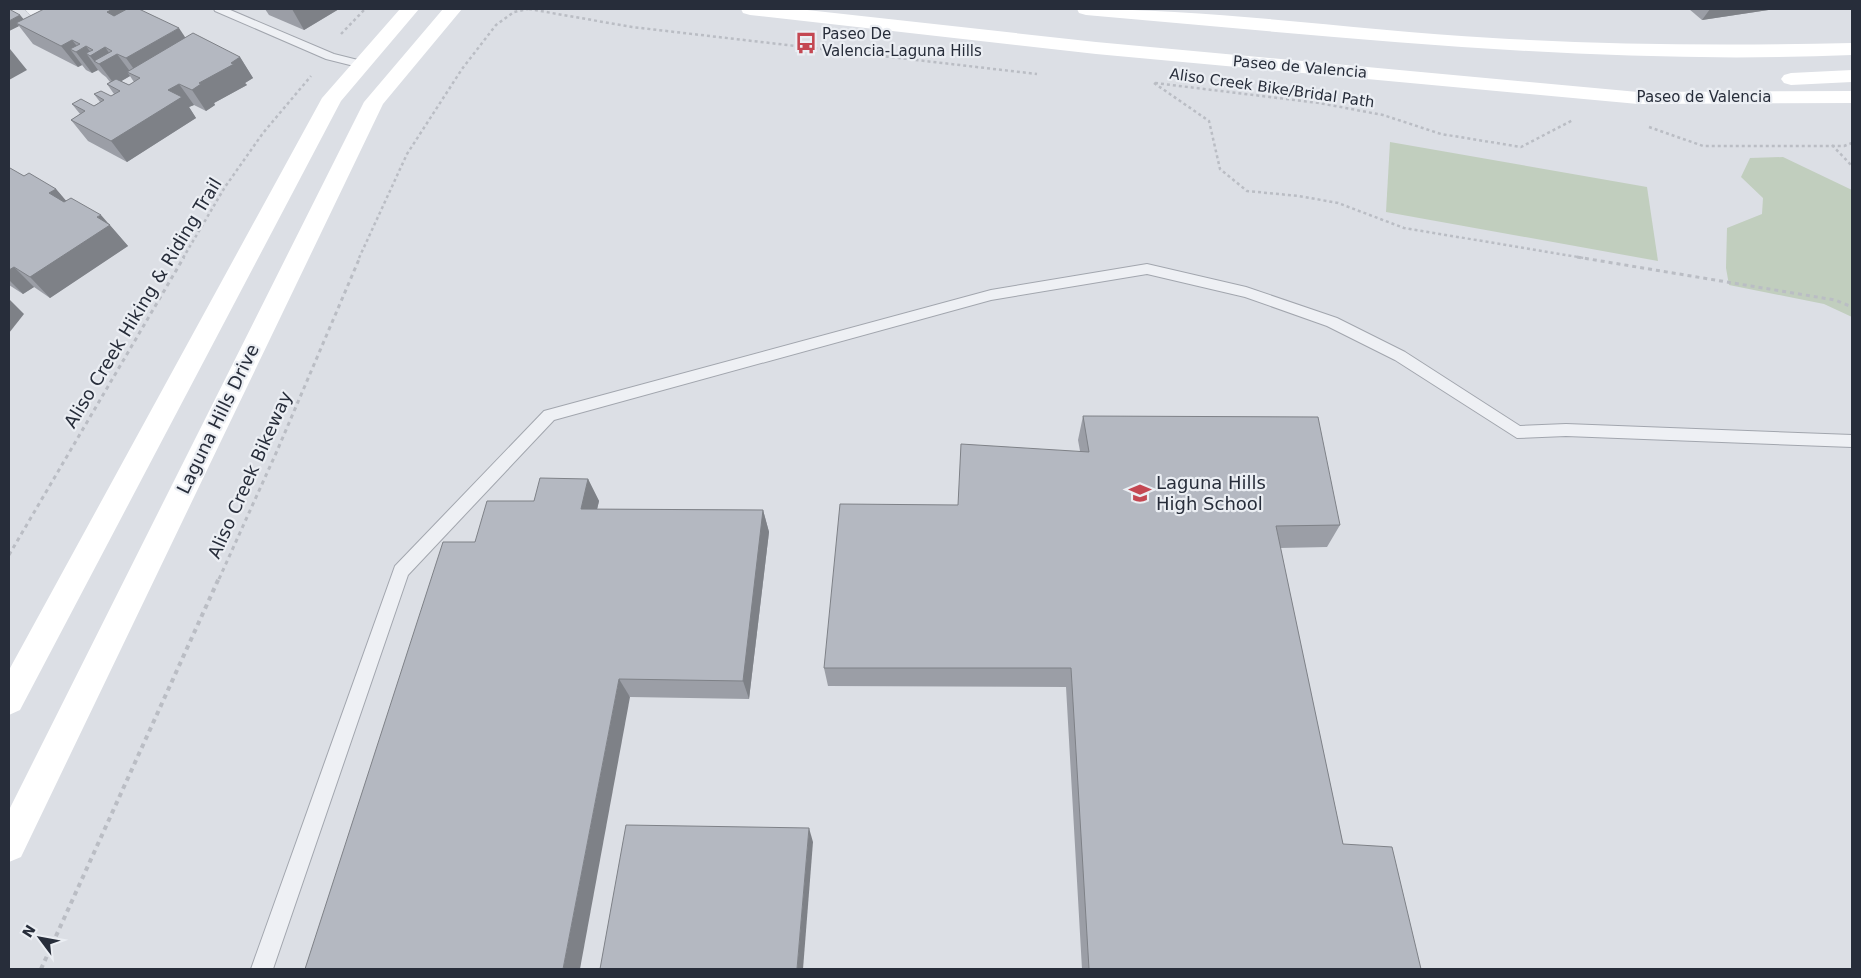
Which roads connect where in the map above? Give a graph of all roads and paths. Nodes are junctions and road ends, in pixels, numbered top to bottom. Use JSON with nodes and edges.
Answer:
{"nodes":[{"id":1,"x":34,"y":9,"type":"edge"},
{"id":2,"x":219,"y":9,"type":"edge"},
{"id":3,"x":365,"y":9,"type":"edge"},
{"id":4,"x":410,"y":9,"type":"edge"},
{"id":5,"x":453,"y":9,"type":"edge"},
{"id":6,"x":528,"y":9,"type":"edge"},
{"id":7,"x":750,"y":9,"type":"edge"},
{"id":8,"x":1086,"y":9,"type":"edge"},
{"id":9,"x":60,"y":22,"type":"edge"},
{"id":10,"x":337,"y":38,"type":"dead end"},
{"id":11,"x":1852,"y":49,"type":"edge"},
{"id":12,"x":362,"y":64,"type":"junction"},
{"id":13,"x":1037,"y":74,"type":"dead end"},
{"id":14,"x":314,"y":75,"type":"dead end"},
{"id":15,"x":1852,"y":76,"type":"edge"},
{"id":16,"x":1701,"y":97,"type":"junction"},
{"id":17,"x":1852,"y":97,"type":"edge"},
{"id":18,"x":1581,"y":121,"type":"dead end"},
{"id":19,"x":1646,"y":126,"type":"dead end"},
{"id":20,"x":1852,"y":143,"type":"edge"},
{"id":21,"x":1832,"y":145,"type":"junction"},
{"id":22,"x":1852,"y":166,"type":"edge"},
{"id":23,"x":1852,"y":306,"type":"edge"},
{"id":24,"x":1852,"y":441,"type":"edge"},
{"id":25,"x":9,"y":554,"type":"edge"},
{"id":26,"x":9,"y":700,"type":"edge"},
{"id":27,"x":9,"y":845,"type":"edge"},
{"id":28,"x":41,"y":969,"type":"edge"},
{"id":29,"x":262,"y":969,"type":"edge"}],
"edges":[{"from":1,"to":9,"type":"street"},
{"from":2,"to":12,"type":"lane"},
{"from":3,"to":10,"type":"path"},
{"from":4,"to":12,"type":"main road"},
{"from":5,"to":27,"type":"main road","name":"Laguna Hills Drive"},
{"from":6,"to":13,"type":"path"},
{"from":6,"to":28,"type":"path","name":"Aliso Creek Bikeway"},
{"from":7,"to":16,"type":"main road","name":"Paseo de Valencia"},
{"from":8,"to":11,"type":"main road"},
{"from":12,"to":26,"type":"main road"},
{"from":14,"to":25,"type":"path","name":"Aliso Creek Hiking & Riding Trail"},
{"from":15,"to":16,"type":"main road"},
{"from":16,"to":17,"type":"main road","name":"Paseo de Valencia"},
{"from":18,"to":23,"type":"path","name":"Aliso Creek Bike/Bridal Path"},
{"from":19,"to":21,"type":"path"},
{"from":20,"to":21,"type":"path"},
{"from":21,"to":22,"type":"path"},
{"from":24,"to":29,"type":"lane"}]}
